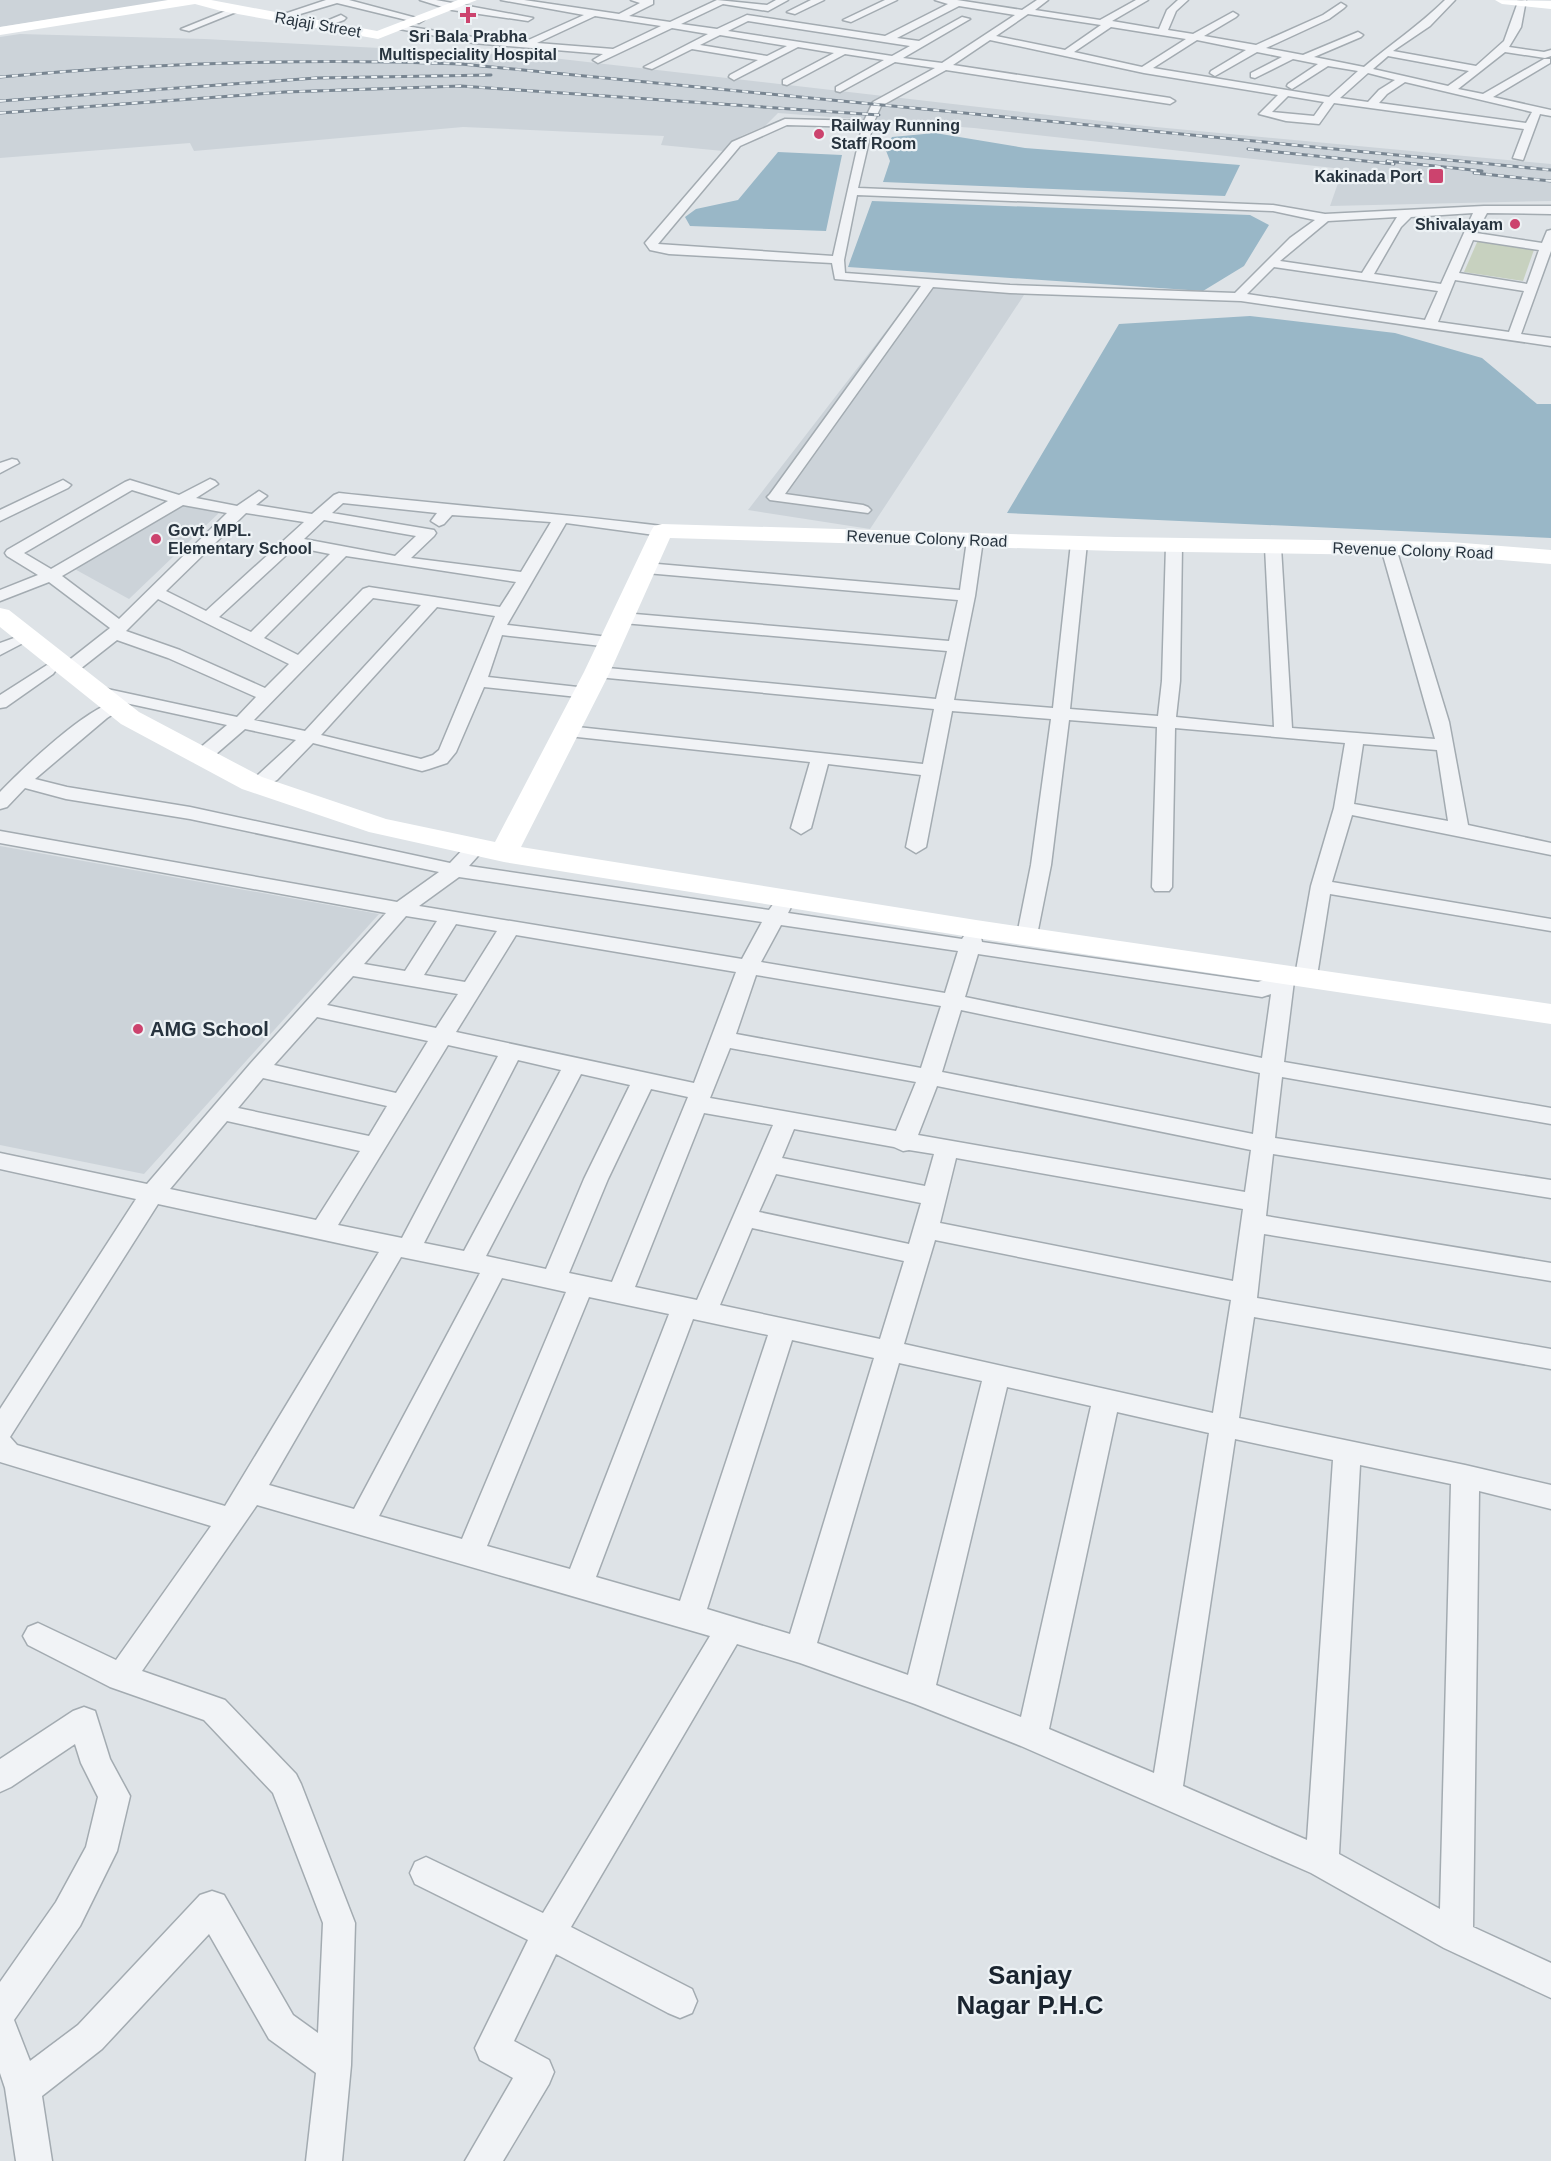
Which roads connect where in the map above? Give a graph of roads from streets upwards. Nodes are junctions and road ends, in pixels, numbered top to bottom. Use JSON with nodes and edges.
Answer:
{"nodes":[{"id":1,"x":195,"y":0,"type":"edge"},
{"id":2,"x":337,"y":0,"type":"edge"},
{"id":3,"x":425,"y":0,"type":"edge"},
{"id":4,"x":470,"y":0,"type":"edge"},
{"id":5,"x":506,"y":0,"type":"edge"},
{"id":6,"x":569,"y":0,"type":"edge"},
{"id":7,"x":636,"y":0,"type":"edge"},
{"id":8,"x":783,"y":0,"type":"edge"},
{"id":9,"x":819,"y":0,"type":"edge"},
{"id":10,"x":892,"y":0,"type":"edge"},
{"id":11,"x":940,"y":0,"type":"edge"},
{"id":12,"x":1043,"y":0,"type":"edge"},
{"id":13,"x":1143,"y":0,"type":"edge"},
{"id":14,"x":1183,"y":0,"type":"edge"},
{"id":15,"x":1450,"y":0,"type":"edge"},
{"id":16,"x":1502,"y":0,"type":"edge"},
{"id":17,"x":723,"y":1,"type":"edge"},
{"id":18,"x":1515,"y":1,"type":"edge"},
{"id":19,"x":957,"y":3,"type":"junction"},
{"id":20,"x":452,"y":4,"type":"edge"},
{"id":21,"x":1551,"y":5,"type":"edge"},
{"id":22,"x":555,"y":6,"type":"junction"},
{"id":23,"x":1341,"y":6,"type":"dead end"},
{"id":24,"x":768,"y":8,"type":"junction"},
{"id":25,"x":236,"y":10,"type":"junction"},
{"id":26,"x":792,"y":12,"type":"junction"},
{"id":27,"x":1024,"y":12,"type":"junction"},
{"id":28,"x":595,"y":13,"type":"junction"},
{"id":29,"x":814,"y":15,"type":"dead end"},
{"id":30,"x":1233,"y":15,"type":"dead end"},
{"id":31,"x":622,"y":16,"type":"junction"},
{"id":32,"x":280,"y":17,"type":"junction"},
{"id":33,"x":341,"y":18,"type":"dead end"},
{"id":34,"x":524,"y":18,"type":"junction"},
{"id":35,"x":747,"y":18,"type":"junction"},
{"id":36,"x":414,"y":19,"type":"junction"},
{"id":37,"x":836,"y":19,"type":"dead end"},
{"id":38,"x":965,"y":19,"type":"dead end"},
{"id":39,"x":848,"y":20,"type":"junction"},
{"id":40,"x":1106,"y":23,"type":"junction"},
{"id":41,"x":570,"y":24,"type":"junction"},
{"id":42,"x":673,"y":24,"type":"junction"},
{"id":43,"x":322,"y":25,"type":"junction"},
{"id":44,"x":504,"y":27,"type":"dead end"},
{"id":45,"x":592,"y":27,"type":"dead end"},
{"id":46,"x":399,"y":28,"type":"junction"},
{"id":47,"x":186,"y":29,"type":"dead end"},
{"id":48,"x":0,"y":31,"type":"edge"},
{"id":49,"x":494,"y":31,"type":"dead end"},
{"id":50,"x":719,"y":31,"type":"junction"},
{"id":51,"x":829,"y":31,"type":"junction"},
{"id":52,"x":626,"y":32,"type":"dead end"},
{"id":53,"x":1162,"y":32,"type":"junction"},
{"id":54,"x":1358,"y":35,"type":"dead end"},
{"id":55,"x":648,"y":36,"type":"junction"},
{"id":56,"x":872,"y":37,"type":"junction"},
{"id":57,"x":989,"y":37,"type":"junction"},
{"id":58,"x":1194,"y":37,"type":"junction"},
{"id":59,"x":473,"y":39,"type":"junction"},
{"id":60,"x":887,"y":39,"type":"junction"},
{"id":61,"x":1215,"y":41,"type":"junction"},
{"id":62,"x":526,"y":44,"type":"junction"},
{"id":63,"x":919,"y":44,"type":"junction"},
{"id":64,"x":794,"y":45,"type":"junction"},
{"id":65,"x":688,"y":46,"type":"junction"},
{"id":66,"x":1206,"y":48,"type":"dead end"},
{"id":67,"x":1257,"y":48,"type":"junction"},
{"id":68,"x":508,"y":52,"type":"dead end"},
{"id":69,"x":612,"y":52,"type":"junction"},
{"id":70,"x":843,"y":52,"type":"junction"},
{"id":71,"x":1500,"y":52,"type":"junction"},
{"id":72,"x":1067,"y":53,"type":"junction"},
{"id":73,"x":1386,"y":53,"type":"junction"},
{"id":74,"x":1293,"y":55,"type":"junction"},
{"id":75,"x":1306,"y":57,"type":"junction"},
{"id":76,"x":767,"y":59,"type":"junction"},
{"id":77,"x":1547,"y":59,"type":"edge"},
{"id":78,"x":891,"y":60,"type":"junction"},
{"id":79,"x":596,"y":61,"type":"dead end"},
{"id":80,"x":1186,"y":62,"type":"dead end"},
{"id":81,"x":1327,"y":62,"type":"junction"},
{"id":82,"x":649,"y":67,"type":"dead end"},
{"id":83,"x":942,"y":68,"type":"junction"},
{"id":84,"x":1177,"y":68,"type":"dead end"},
{"id":85,"x":1028,"y":69,"type":"dead end"},
{"id":86,"x":1474,"y":69,"type":"junction"},
{"id":87,"x":1144,"y":70,"type":"junction"},
{"id":88,"x":1366,"y":70,"type":"junction"},
{"id":89,"x":1215,"y":74,"type":"dead end"},
{"id":90,"x":1255,"y":75,"type":"dead end"},
{"id":91,"x":734,"y":77,"type":"dead end"},
{"id":92,"x":926,"y":79,"type":"junction"},
{"id":93,"x":1196,"y":79,"type":"junction"},
{"id":94,"x":1404,"y":79,"type":"junction"},
{"id":95,"x":787,"y":82,"type":"dead end"},
{"id":96,"x":948,"y":82,"type":"dead end"},
{"id":97,"x":840,"y":89,"type":"dead end"},
{"id":98,"x":1170,"y":90,"type":"dead end"},
{"id":99,"x":1289,"y":90,"type":"junction"},
{"id":100,"x":1450,"y":90,"type":"junction"},
{"id":101,"x":1484,"y":98,"type":"junction"},
{"id":102,"x":1331,"y":100,"type":"junction"},
{"id":103,"x":1170,"y":101,"type":"junction"},
{"id":104,"x":1371,"y":105,"type":"junction"},
{"id":105,"x":1537,"y":110,"type":"junction"},
{"id":106,"x":1551,"y":113,"type":"edge"},
{"id":107,"x":1159,"y":114,"type":"dead end"},
{"id":108,"x":868,"y":124,"type":"junction"},
{"id":109,"x":1530,"y":127,"type":"junction"},
{"id":110,"x":1520,"y":158,"type":"dead end"},
{"id":111,"x":852,"y":191,"type":"junction"},
{"id":112,"x":1484,"y":209,"type":"junction"},
{"id":113,"x":1551,"y":210,"type":"edge"},
{"id":114,"x":1408,"y":212,"type":"junction"},
{"id":115,"x":1325,"y":218,"type":"junction"},
{"id":116,"x":1468,"y":236,"type":"junction"},
{"id":117,"x":1548,"y":241,"type":"edge"},
{"id":118,"x":838,"y":260,"type":"junction"},
{"id":119,"x":1270,"y":263,"type":"junction"},
{"id":120,"x":1366,"y":277,"type":"junction"},
{"id":121,"x":1448,"y":282,"type":"junction"},
{"id":122,"x":928,"y":284,"type":"junction"},
{"id":123,"x":1530,"y":288,"type":"junction"},
{"id":124,"x":1241,"y":297,"type":"junction"},
{"id":125,"x":1430,"y":324,"type":"junction"},
{"id":126,"x":1514,"y":336,"type":"junction"},
{"id":127,"x":1551,"y":342,"type":"edge"},
{"id":128,"x":147,"y":473,"type":"dead end"},
{"id":129,"x":210,"y":484,"type":"dead end"},
{"id":130,"x":63,"y":485,"type":"dead end"},
{"id":131,"x":130,"y":485,"type":"junction"},
{"id":132,"x":259,"y":496,"type":"dead end"},
{"id":133,"x":182,"y":500,"type":"junction"},
{"id":134,"x":242,"y":510,"type":"junction"},
{"id":135,"x":448,"y":510,"type":"junction"},
{"id":136,"x":863,"y":510,"type":"dead end"},
{"id":137,"x":0,"y":516,"type":"edge"},
{"id":138,"x":317,"y":517,"type":"junction"},
{"id":139,"x":561,"y":518,"type":"junction"},
{"id":140,"x":662,"y":531,"type":"junction"},
{"id":141,"x":428,"y":532,"type":"junction"},
{"id":142,"x":975,"y":540,"type":"junction"},
{"id":143,"x":290,"y":541,"type":"junction"},
{"id":144,"x":1079,"y":543,"type":"junction"},
{"id":145,"x":1174,"y":545,"type":"junction"},
{"id":146,"x":1273,"y":547,"type":"junction"},
{"id":147,"x":1389,"y":548,"type":"junction"},
{"id":148,"x":342,"y":551,"type":"junction"},
{"id":149,"x":7,"y":556,"type":"edge"},
{"id":150,"x":1551,"y":557,"type":"edge"},
{"id":151,"x":398,"y":561,"type":"junction"},
{"id":152,"x":646,"y":568,"type":"junction"},
{"id":153,"x":51,"y":576,"type":"junction"},
{"id":154,"x":526,"y":578,"type":"junction"},
{"id":155,"x":156,"y":592,"type":"junction"},
{"id":156,"x":369,"y":592,"type":"junction"},
{"id":157,"x":0,"y":596,"type":"edge"},
{"id":158,"x":967,"y":597,"type":"junction"},
{"id":159,"x":433,"y":602,"type":"junction"},
{"id":160,"x":0,"y":615,"type":"edge"},
{"id":161,"x":208,"y":618,"type":"junction"},
{"id":162,"x":622,"y":618,"type":"junction"},
{"id":163,"x":500,"y":621,"type":"junction"},
{"id":164,"x":118,"y":630,"type":"junction"},
{"id":165,"x":254,"y":638,"type":"junction"},
{"id":166,"x":5,"y":642,"type":"edge"},
{"id":167,"x":610,"y":642,"type":"junction"},
{"id":168,"x":956,"y":647,"type":"junction"},
{"id":169,"x":302,"y":663,"type":"junction"},
{"id":170,"x":58,"y":670,"type":"junction"},
{"id":171,"x":478,"y":681,"type":"junction"},
{"id":172,"x":592,"y":682,"type":"junction"},
{"id":173,"x":269,"y":696,"type":"junction"},
{"id":174,"x":0,"y":703,"type":"edge"},
{"id":175,"x":104,"y":704,"type":"junction"},
{"id":176,"x":944,"y":705,"type":"junction"},
{"id":177,"x":1061,"y":714,"type":"junction"},
{"id":178,"x":1166,"y":722,"type":"junction"},
{"id":179,"x":241,"y":723,"type":"junction"},
{"id":180,"x":568,"y":730,"type":"junction"},
{"id":181,"x":1283,"y":733,"type":"junction"},
{"id":182,"x":309,"y":737,"type":"junction"},
{"id":183,"x":1355,"y":738,"type":"junction"},
{"id":184,"x":1446,"y":745,"type":"junction"},
{"id":185,"x":201,"y":757,"type":"junction"},
{"id":186,"x":819,"y":758,"type":"junction"},
{"id":187,"x":931,"y":770,"type":"junction"},
{"id":188,"x":21,"y":782,"type":"junction"},
{"id":189,"x":257,"y":784,"type":"junction"},
{"id":190,"x":0,"y":803,"type":"edge"},
{"id":191,"x":1344,"y":808,"type":"junction"},
{"id":192,"x":801,"y":828,"type":"dead end"},
{"id":193,"x":1459,"y":829,"type":"junction"},
{"id":194,"x":0,"y":837,"type":"edge"},
{"id":195,"x":915,"y":847,"type":"dead end"},
{"id":196,"x":1551,"y":849,"type":"edge"},
{"id":197,"x":504,"y":853,"type":"junction"},
{"id":198,"x":465,"y":859,"type":"junction"},
{"id":199,"x":1321,"y":886,"type":"junction"},
{"id":200,"x":1162,"y":887,"type":"dead end"},
{"id":201,"x":781,"y":908,"type":"junction"},
{"id":202,"x":401,"y":909,"type":"junction"},
{"id":203,"x":450,"y":917,"type":"junction"},
{"id":204,"x":1551,"y":925,"type":"edge"},
{"id":205,"x":510,"y":927,"type":"junction"},
{"id":206,"x":1027,"y":935,"type":"junction"},
{"id":207,"x":972,"y":942,"type":"junction"},
{"id":208,"x":748,"y":967,"type":"junction"},
{"id":209,"x":349,"y":968,"type":"junction"},
{"id":210,"x":411,"y":979,"type":"junction"},
{"id":211,"x":1286,"y":979,"type":"junction"},
{"id":212,"x":472,"y":990,"type":"junction"},
{"id":213,"x":953,"y":1001,"type":"junction"},
{"id":214,"x":312,"y":1009,"type":"junction"},
{"id":215,"x":1551,"y":1014,"type":"edge"},
{"id":216,"x":1551,"y":1027,"type":"edge"},
{"id":217,"x":442,"y":1037,"type":"junction"},
{"id":218,"x":723,"y":1039,"type":"junction"},
{"id":219,"x":511,"y":1052,"type":"junction"},
{"id":220,"x":574,"y":1066,"type":"junction"},
{"id":221,"x":1274,"y":1068,"type":"junction"},
{"id":222,"x":258,"y":1069,"type":"junction"},
{"id":223,"x":929,"y":1077,"type":"junction"},
{"id":224,"x":644,"y":1080,"type":"junction"},
{"id":225,"x":698,"y":1098,"type":"junction"},
{"id":226,"x":402,"y":1102,"type":"junction"},
{"id":227,"x":222,"y":1112,"type":"junction"},
{"id":228,"x":1551,"y":1116,"type":"edge"},
{"id":229,"x":786,"y":1122,"type":"junction"},
{"id":230,"x":903,"y":1143,"type":"junction"},
{"id":231,"x":1264,"y":1144,"type":"junction"},
{"id":232,"x":375,"y":1146,"type":"junction"},
{"id":233,"x":946,"y":1149,"type":"junction"},
{"id":234,"x":0,"y":1161,"type":"edge"},
{"id":235,"x":768,"y":1164,"type":"junction"},
{"id":236,"x":1551,"y":1189,"type":"edge"},
{"id":237,"x":152,"y":1194,"type":"junction"},
{"id":238,"x":935,"y":1197,"type":"junction"},
{"id":239,"x":1255,"y":1213,"type":"junction"},
{"id":240,"x":745,"y":1218,"type":"junction"},
{"id":241,"x":926,"y":1229,"type":"junction"},
{"id":242,"x":322,"y":1231,"type":"junction"},
{"id":243,"x":402,"y":1247,"type":"junction"},
{"id":244,"x":918,"y":1255,"type":"junction"},
{"id":245,"x":482,"y":1265,"type":"junction"},
{"id":246,"x":1551,"y":1272,"type":"edge"},
{"id":247,"x":553,"y":1281,"type":"junction"},
{"id":248,"x":581,"y":1287,"type":"junction"},
{"id":249,"x":620,"y":1295,"type":"junction"},
{"id":250,"x":1243,"y":1299,"type":"junction"},
{"id":251,"x":694,"y":1311,"type":"junction"},
{"id":252,"x":782,"y":1330,"type":"junction"},
{"id":253,"x":888,"y":1353,"type":"junction"},
{"id":254,"x":1551,"y":1359,"type":"edge"},
{"id":255,"x":997,"y":1374,"type":"junction"},
{"id":256,"x":1106,"y":1400,"type":"junction"},
{"id":257,"x":1224,"y":1426,"type":"junction"},
{"id":258,"x":0,"y":1442,"type":"edge"},
{"id":259,"x":1347,"y":1452,"type":"junction"},
{"id":260,"x":1465,"y":1476,"type":"junction"},
{"id":261,"x":251,"y":1492,"type":"junction"},
{"id":262,"x":1551,"y":1497,"type":"edge"},
{"id":263,"x":231,"y":1520,"type":"junction"},
{"id":264,"x":361,"y":1523,"type":"junction"},
{"id":265,"x":469,"y":1555,"type":"junction"},
{"id":266,"x":579,"y":1584,"type":"junction"},
{"id":267,"x":690,"y":1617,"type":"junction"},
{"id":268,"x":730,"y":1629,"type":"junction"},
{"id":269,"x":38,"y":1636,"type":"dead end"},
{"id":270,"x":800,"y":1650,"type":"junction"},
{"id":271,"x":121,"y":1677,"type":"junction"},
{"id":272,"x":919,"y":1692,"type":"junction"},
{"id":273,"x":1032,"y":1736,"type":"junction"},
{"id":274,"x":0,"y":1777,"type":"edge"},
{"id":275,"x":1166,"y":1794,"type":"junction"},
{"id":276,"x":1322,"y":1862,"type":"junction"},
{"id":277,"x":426,"y":1873,"type":"dead end"},
{"id":278,"x":549,"y":1933,"type":"junction"},
{"id":279,"x":1456,"y":1936,"type":"junction"},
{"id":280,"x":1551,"y":1980,"type":"edge"},
{"id":281,"x":680,"y":2001,"type":"dead end"},
{"id":282,"x":1,"y":2029,"type":"edge"},
{"id":283,"x":334,"y":2065,"type":"junction"},
{"id":284,"x":23,"y":2088,"type":"junction"},
{"id":285,"x":34,"y":2161,"type":"edge"},
{"id":286,"x":324,"y":2161,"type":"edge"},
{"id":287,"x":483,"y":2161,"type":"edge"}],
"edges":[{"from":1,"to":25,"type":"street","name":"Rajaji Street"},
{"from":1,"to":48,"type":"street"},
{"from":2,"to":32,"type":"street"},
{"from":2,"to":36,"type":"street"},
{"from":3,"to":20,"type":"street"},
{"from":4,"to":20,"type":"street","name":"Rajaji Street"},
{"from":5,"to":22,"type":"street"},
{"from":6,"to":22,"type":"street"},
{"from":7,"to":31,"type":"street"},
{"from":8,"to":24,"type":"street"},
{"from":9,"to":26,"type":"street"},
{"from":10,"to":39,"type":"street"},
{"from":11,"to":19,"type":"street"},
{"from":12,"to":27,"type":"street"},
{"from":13,"to":40,"type":"street"},
{"from":14,"to":53,"type":"street"},
{"from":15,"to":73,"type":"street"},
{"from":16,"to":18,"type":"street"},
{"from":17,"to":24,"type":"street"},
{"from":17,"to":42,"type":"street"},
{"from":18,"to":21,"type":"street"},
{"from":18,"to":71,"type":"street"},
{"from":19,"to":27,"type":"street"},
{"from":19,"to":60,"type":"street"},
{"from":20,"to":34,"type":"street"},
{"from":20,"to":36,"type":"street","name":"Rajaji Street"},
{"from":22,"to":28,"type":"street"},
{"from":23,"to":67,"type":"street"},
{"from":24,"to":26,"type":"street"},
{"from":24,"to":35,"type":"street"},
{"from":25,"to":32,"type":"street","name":"Rajaji Street"},
{"from":25,"to":47,"type":"street"},
{"from":26,"to":29,"type":"street"},
{"from":27,"to":40,"type":"street"},
{"from":27,"to":57,"type":"street"},
{"from":28,"to":31,"type":"street"},
{"from":28,"to":41,"type":"street"},
{"from":30,"to":58,"type":"street"},
{"from":31,"to":42,"type":"street"},
{"from":32,"to":43,"type":"street","name":"Rajaji Street"},
{"from":33,"to":43,"type":"street"},
{"from":34,"to":41,"type":"street"},
{"from":34,"to":44,"type":"street"},
{"from":35,"to":50,"type":"street"},
{"from":35,"to":51,"type":"street"},
{"from":36,"to":46,"type":"street","name":"Rajaji Street"},
{"from":37,"to":39,"type":"street"},
{"from":38,"to":63,"type":"street"},
{"from":39,"to":51,"type":"street"},
{"from":40,"to":53,"type":"street"},
{"from":40,"to":72,"type":"street"},
{"from":41,"to":45,"type":"street"},
{"from":41,"to":62,"type":"street"},
{"from":42,"to":50,"type":"street"},
{"from":42,"to":55,"type":"street"},
{"from":43,"to":46,"type":"street","name":"Rajaji Street"},
{"from":46,"to":59,"type":"street"},
{"from":49,"to":59,"type":"street"},
{"from":50,"to":64,"type":"street"},
{"from":50,"to":65,"type":"street"},
{"from":51,"to":56,"type":"street"},
{"from":51,"to":64,"type":"street"},
{"from":52,"to":55,"type":"street"},
{"from":53,"to":58,"type":"street"},
{"from":54,"to":75,"type":"street"},
{"from":55,"to":69,"type":"street"},
{"from":56,"to":60,"type":"street"},
{"from":56,"to":70,"type":"street"},
{"from":57,"to":72,"type":"street"},
{"from":57,"to":83,"type":"street"},
{"from":58,"to":61,"type":"street"},
{"from":58,"to":87,"type":"street"},
{"from":59,"to":62,"type":"street"},
{"from":60,"to":63,"type":"street"},
{"from":61,"to":66,"type":"street"},
{"from":61,"to":67,"type":"street"},
{"from":62,"to":68,"type":"street"},
{"from":62,"to":69,"type":"street"},
{"from":63,"to":78,"type":"street"},
{"from":64,"to":70,"type":"street"},
{"from":64,"to":76,"type":"street"},
{"from":65,"to":76,"type":"street"},
{"from":65,"to":82,"type":"street"},
{"from":67,"to":74,"type":"street"},
{"from":67,"to":89,"type":"street"},
{"from":69,"to":79,"type":"street"},
{"from":70,"to":78,"type":"street"},
{"from":70,"to":95,"type":"street"},
{"from":71,"to":77,"type":"street"},
{"from":71,"to":86,"type":"street"},
{"from":72,"to":87,"type":"street"},
{"from":73,"to":86,"type":"street"},
{"from":73,"to":88,"type":"street"},
{"from":74,"to":75,"type":"street"},
{"from":74,"to":90,"type":"street"},
{"from":75,"to":81,"type":"street"},
{"from":76,"to":91,"type":"street"},
{"from":77,"to":101,"type":"street"},
{"from":78,"to":83,"type":"street"},
{"from":78,"to":97,"type":"street"},
{"from":80,"to":84,"type":"street"},
{"from":81,"to":88,"type":"street"},
{"from":81,"to":99,"type":"street"},
{"from":83,"to":92,"type":"street"},
{"from":83,"to":103,"type":"street"},
{"from":85,"to":98,"type":"street"},
{"from":86,"to":100,"type":"street"},
{"from":87,"to":93,"type":"street"},
{"from":88,"to":94,"type":"street"},
{"from":88,"to":102,"type":"street"},
{"from":92,"to":96,"type":"street"},
{"from":92,"to":108,"type":"street"},
{"from":93,"to":99,"type":"street"},
{"from":93,"to":103,"type":"street"},
{"from":94,"to":100,"type":"street"},
{"from":94,"to":104,"type":"street"},
{"from":99,"to":102,"type":"street"},
{"from":99,"to":102,"type":"street"},
{"from":100,"to":101,"type":"street"},
{"from":101,"to":105,"type":"street"},
{"from":102,"to":104,"type":"street"},
{"from":103,"to":107,"type":"street"},
{"from":104,"to":109,"type":"street"},
{"from":105,"to":106,"type":"street"},
{"from":105,"to":109,"type":"street"},
{"from":108,"to":111,"type":"street"},
{"from":108,"to":118,"type":"street"},
{"from":109,"to":110,"type":"street"},
{"from":111,"to":115,"type":"street"},
{"from":111,"to":118,"type":"street"},
{"from":112,"to":113,"type":"street"},
{"from":112,"to":114,"type":"street"},
{"from":112,"to":116,"type":"street"},
{"from":114,"to":115,"type":"street"},
{"from":114,"to":120,"type":"street"},
{"from":115,"to":119,"type":"street"},
{"from":116,"to":117,"type":"street"},
{"from":116,"to":121,"type":"street"},
{"from":117,"to":123,"type":"street"},
{"from":118,"to":122,"type":"street"},
{"from":119,"to":120,"type":"street"},
{"from":119,"to":124,"type":"street"},
{"from":120,"to":121,"type":"street"},
{"from":121,"to":123,"type":"street"},
{"from":121,"to":125,"type":"street"},
{"from":122,"to":124,"type":"street"},
{"from":122,"to":136,"type":"street"},
{"from":123,"to":126,"type":"street"},
{"from":124,"to":125,"type":"street"},
{"from":125,"to":126,"type":"street"},
{"from":126,"to":127,"type":"street"},
{"from":128,"to":131,"type":"street"},
{"from":129,"to":133,"type":"street"},
{"from":130,"to":137,"type":"street"},
{"from":131,"to":133,"type":"street"},
{"from":131,"to":149,"type":"street"},
{"from":132,"to":134,"type":"street"},
{"from":133,"to":134,"type":"street"},
{"from":133,"to":153,"type":"street"},
{"from":134,"to":138,"type":"street"},
{"from":134,"to":155,"type":"street"},
{"from":135,"to":138,"type":"street"},
{"from":135,"to":139,"type":"street"},
{"from":135,"to":141,"type":"street"},
{"from":138,"to":141,"type":"street"},
{"from":138,"to":143,"type":"street"},
{"from":139,"to":140,"type":"street"},
{"from":139,"to":154,"type":"street"},
{"from":140,"to":142,"type":"street","name":"Revenue Colony Road"},
{"from":140,"to":152,"type":"street"},
{"from":141,"to":151,"type":"street"},
{"from":142,"to":144,"type":"street","name":"Revenue Colony Road"},
{"from":142,"to":158,"type":"street"},
{"from":143,"to":148,"type":"street"},
{"from":143,"to":161,"type":"street"},
{"from":144,"to":145,"type":"street","name":"Revenue Colony Road"},
{"from":144,"to":177,"type":"street"},
{"from":145,"to":146,"type":"street","name":"Revenue Colony Road"},
{"from":145,"to":178,"type":"street"},
{"from":146,"to":147,"type":"street","name":"Revenue Colony Road"},
{"from":146,"to":181,"type":"street"},
{"from":147,"to":150,"type":"street","name":"Revenue Colony Road"},
{"from":147,"to":184,"type":"street"},
{"from":148,"to":151,"type":"street"},
{"from":148,"to":165,"type":"street"},
{"from":149,"to":153,"type":"street"},
{"from":151,"to":154,"type":"street"},
{"from":151,"to":156,"type":"street"},
{"from":152,"to":158,"type":"street"},
{"from":152,"to":162,"type":"street"},
{"from":153,"to":157,"type":"street"},
{"from":153,"to":164,"type":"street"},
{"from":154,"to":163,"type":"street"},
{"from":155,"to":161,"type":"street"},
{"from":155,"to":164,"type":"street"},
{"from":156,"to":159,"type":"street"},
{"from":156,"to":169,"type":"street"},
{"from":158,"to":168,"type":"street"},
{"from":159,"to":163,"type":"street"},
{"from":159,"to":182,"type":"street"},
{"from":160,"to":170,"type":"street"},
{"from":161,"to":165,"type":"street"},
{"from":162,"to":167,"type":"street"},
{"from":162,"to":168,"type":"street"},
{"from":163,"to":167,"type":"street"},
{"from":163,"to":171,"type":"street"},
{"from":164,"to":170,"type":"street"},
{"from":164,"to":173,"type":"street"},
{"from":165,"to":169,"type":"street"},
{"from":166,"to":170,"type":"street"},
{"from":167,"to":172,"type":"street"},
{"from":168,"to":176,"type":"street"},
{"from":169,"to":173,"type":"street"},
{"from":170,"to":174,"type":"street"},
{"from":170,"to":175,"type":"street"},
{"from":171,"to":172,"type":"street"},
{"from":171,"to":182,"type":"street"},
{"from":172,"to":176,"type":"street"},
{"from":172,"to":180,"type":"street"},
{"from":173,"to":179,"type":"street"},
{"from":175,"to":179,"type":"street"},
{"from":175,"to":185,"type":"street"},
{"from":175,"to":188,"type":"street"},
{"from":175,"to":198,"type":"street"},
{"from":176,"to":177,"type":"street"},
{"from":176,"to":187,"type":"street"},
{"from":177,"to":178,"type":"street"},
{"from":177,"to":206,"type":"street"},
{"from":178,"to":181,"type":"street"},
{"from":178,"to":200,"type":"street"},
{"from":179,"to":182,"type":"street"},
{"from":179,"to":185,"type":"street"},
{"from":180,"to":186,"type":"street"},
{"from":180,"to":197,"type":"street"},
{"from":181,"to":183,"type":"street"},
{"from":182,"to":189,"type":"street"},
{"from":183,"to":184,"type":"street"},
{"from":183,"to":191,"type":"street"},
{"from":184,"to":193,"type":"street"},
{"from":185,"to":189,"type":"street"},
{"from":186,"to":187,"type":"street"},
{"from":186,"to":192,"type":"street"},
{"from":187,"to":195,"type":"street"},
{"from":188,"to":190,"type":"street"},
{"from":188,"to":198,"type":"street"},
{"from":189,"to":198,"type":"street"},
{"from":191,"to":193,"type":"street"},
{"from":191,"to":199,"type":"street"},
{"from":193,"to":196,"type":"street"},
{"from":194,"to":202,"type":"street"},
{"from":197,"to":198,"type":"street"},
{"from":197,"to":201,"type":"street"},
{"from":198,"to":201,"type":"street"},
{"from":198,"to":202,"type":"street"},
{"from":199,"to":204,"type":"street"},
{"from":199,"to":211,"type":"street"},
{"from":201,"to":206,"type":"street"},
{"from":201,"to":207,"type":"street"},
{"from":201,"to":208,"type":"street"},
{"from":202,"to":203,"type":"street"},
{"from":202,"to":209,"type":"street"},
{"from":203,"to":205,"type":"street"},
{"from":203,"to":210,"type":"street"},
{"from":205,"to":208,"type":"street"},
{"from":205,"to":212,"type":"street"},
{"from":206,"to":211,"type":"street"},
{"from":207,"to":211,"type":"street"},
{"from":207,"to":213,"type":"street"},
{"from":208,"to":213,"type":"street"},
{"from":208,"to":218,"type":"street"},
{"from":209,"to":210,"type":"street"},
{"from":209,"to":214,"type":"street"},
{"from":210,"to":212,"type":"street"},
{"from":211,"to":215,"type":"street"},
{"from":211,"to":216,"type":"street"},
{"from":211,"to":221,"type":"street"},
{"from":212,"to":217,"type":"street"},
{"from":213,"to":221,"type":"street"},
{"from":213,"to":223,"type":"street"},
{"from":214,"to":217,"type":"street"},
{"from":214,"to":222,"type":"street"},
{"from":217,"to":219,"type":"street"},
{"from":217,"to":226,"type":"street"},
{"from":218,"to":223,"type":"street"},
{"from":218,"to":225,"type":"street"},
{"from":219,"to":220,"type":"street"},
{"from":219,"to":243,"type":"street"},
{"from":220,"to":224,"type":"street"},
{"from":220,"to":245,"type":"street"},
{"from":221,"to":228,"type":"street"},
{"from":221,"to":231,"type":"street"},
{"from":222,"to":226,"type":"street"},
{"from":222,"to":227,"type":"street"},
{"from":223,"to":230,"type":"street"},
{"from":223,"to":231,"type":"street"},
{"from":224,"to":225,"type":"street"},
{"from":224,"to":247,"type":"street"},
{"from":225,"to":229,"type":"street"},
{"from":225,"to":249,"type":"street"},
{"from":226,"to":232,"type":"street"},
{"from":227,"to":232,"type":"street"},
{"from":227,"to":237,"type":"street"},
{"from":229,"to":230,"type":"street"},
{"from":229,"to":235,"type":"street"},
{"from":230,"to":233,"type":"street"},
{"from":231,"to":236,"type":"street"},
{"from":231,"to":239,"type":"street"},
{"from":232,"to":242,"type":"street"},
{"from":233,"to":238,"type":"street"},
{"from":233,"to":239,"type":"street"},
{"from":234,"to":237,"type":"street"},
{"from":235,"to":238,"type":"street"},
{"from":235,"to":240,"type":"street"},
{"from":237,"to":242,"type":"street"},
{"from":237,"to":258,"type":"street"},
{"from":238,"to":241,"type":"street"},
{"from":239,"to":246,"type":"street"},
{"from":239,"to":250,"type":"street"},
{"from":240,"to":244,"type":"street"},
{"from":240,"to":251,"type":"street"},
{"from":241,"to":244,"type":"street"},
{"from":241,"to":250,"type":"street"},
{"from":242,"to":243,"type":"street"},
{"from":243,"to":245,"type":"street"},
{"from":243,"to":261,"type":"street"},
{"from":244,"to":253,"type":"street"},
{"from":245,"to":247,"type":"street"},
{"from":245,"to":264,"type":"street"},
{"from":247,"to":248,"type":"street"},
{"from":248,"to":249,"type":"street"},
{"from":248,"to":265,"type":"street"},
{"from":249,"to":251,"type":"street"},
{"from":250,"to":254,"type":"street"},
{"from":250,"to":257,"type":"street"},
{"from":251,"to":252,"type":"street"},
{"from":251,"to":266,"type":"street"},
{"from":252,"to":253,"type":"street"},
{"from":252,"to":267,"type":"street"},
{"from":253,"to":255,"type":"street"},
{"from":253,"to":270,"type":"street"},
{"from":255,"to":256,"type":"street"},
{"from":255,"to":272,"type":"street"},
{"from":256,"to":257,"type":"street"},
{"from":256,"to":273,"type":"street"},
{"from":257,"to":259,"type":"street"},
{"from":257,"to":275,"type":"street"},
{"from":258,"to":263,"type":"street"},
{"from":259,"to":260,"type":"street"},
{"from":259,"to":276,"type":"street"},
{"from":260,"to":262,"type":"street"},
{"from":260,"to":279,"type":"street"},
{"from":261,"to":263,"type":"street"},
{"from":261,"to":264,"type":"street"},
{"from":263,"to":271,"type":"street"},
{"from":264,"to":265,"type":"street"},
{"from":265,"to":266,"type":"street"},
{"from":266,"to":267,"type":"street"},
{"from":267,"to":268,"type":"street"},
{"from":268,"to":270,"type":"street"},
{"from":268,"to":278,"type":"street"},
{"from":269,"to":271,"type":"street"},
{"from":270,"to":272,"type":"street"},
{"from":271,"to":283,"type":"street"},
{"from":272,"to":273,"type":"street"},
{"from":273,"to":275,"type":"street"},
{"from":274,"to":282,"type":"street"},
{"from":275,"to":276,"type":"street"},
{"from":276,"to":279,"type":"street"},
{"from":277,"to":278,"type":"street"},
{"from":278,"to":281,"type":"street"},
{"from":278,"to":287,"type":"street"},
{"from":279,"to":280,"type":"street"},
{"from":282,"to":284,"type":"street"},
{"from":283,"to":284,"type":"street"},
{"from":283,"to":286,"type":"street"},
{"from":284,"to":285,"type":"street"}]}
